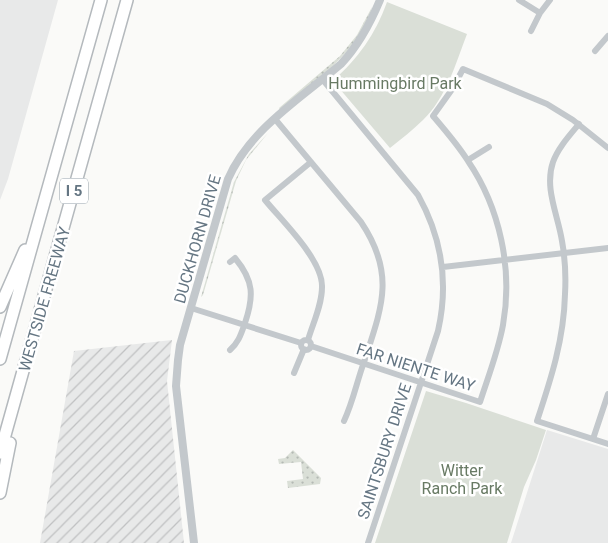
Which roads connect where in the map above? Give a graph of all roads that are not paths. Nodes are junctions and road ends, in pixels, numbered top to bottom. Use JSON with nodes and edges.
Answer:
{"nodes":[{"id":1,"x":101,"y":0,"type":"edge"},
{"id":2,"x":127,"y":0,"type":"edge"},
{"id":3,"x":380,"y":0,"type":"edge"},
{"id":4,"x":519,"y":0,"type":"edge"},
{"id":5,"x":550,"y":0,"type":"edge"},
{"id":6,"x":540,"y":13,"type":"junction"},
{"id":7,"x":531,"y":31,"type":"dead end"},
{"id":8,"x":608,"y":36,"type":"edge"},
{"id":9,"x":595,"y":51,"type":"dead end"},
{"id":10,"x":323,"y":80,"type":"junction"},
{"id":11,"x":275,"y":119,"type":"junction"},
{"id":12,"x":579,"y":124,"type":"junction"},
{"id":13,"x":489,"y":146,"type":"dead end"},
{"id":14,"x":608,"y":148,"type":"edge"},
{"id":15,"x":468,"y":160,"type":"junction"},
{"id":16,"x":311,"y":162,"type":"junction"},
{"id":17,"x":34,"y":236,"type":"junction"},
{"id":18,"x":608,"y":248,"type":"edge"},
{"id":19,"x":564,"y":253,"type":"junction"},
{"id":20,"x":504,"y":260,"type":"junction"},
{"id":21,"x":230,"y":262,"type":"dead end"},
{"id":22,"x":443,"y":267,"type":"junction"},
{"id":23,"x":0,"y":307,"type":"edge"},
{"id":24,"x":191,"y":308,"type":"junction"},
{"id":25,"x":244,"y":324,"type":"junction"},
{"id":26,"x":306,"y":345,"type":"junction"},
{"id":27,"x":230,"y":350,"type":"dead end"},
{"id":28,"x":0,"y":359,"type":"edge"},
{"id":29,"x":363,"y":364,"type":"junction"},
{"id":30,"x":294,"y":373,"type":"dead end"},
{"id":31,"x":21,"y":382,"type":"junction"},
{"id":32,"x":422,"y":383,"type":"junction"},
{"id":33,"x":608,"y":394,"type":"edge"},
{"id":34,"x":344,"y":421,"type":"dead end"},
{"id":35,"x":593,"y":440,"type":"junction"},
{"id":36,"x":608,"y":444,"type":"edge"},
{"id":37,"x":0,"y":453,"type":"edge"},
{"id":38,"x":0,"y":493,"type":"edge"},
{"id":39,"x":194,"y":543,"type":"edge"},
{"id":40,"x":368,"y":543,"type":"edge"}],
"edges":[{"from":1,"to":17,"type":"highway","name":"WESTSIDE FREEWAY","number":"I 5"},
{"from":2,"to":31,"type":"highway","name":"WESTSIDE FREEWAY","number":"I 5"},
{"from":3,"to":10,"type":"street","name":"DUCKHORN DRIVE"},
{"from":4,"to":6,"type":"street"},
{"from":5,"to":6,"type":"street"},
{"from":6,"to":7,"type":"street"},
{"from":8,"to":9,"type":"street"},
{"from":10,"to":11,"type":"street","name":"DUCKHORN DRIVE"},
{"from":10,"to":22,"type":"street","name":"SAINTSBURY DRIVE"},
{"from":11,"to":16,"type":"street"},
{"from":11,"to":24,"type":"street","name":"DUCKHORN DRIVE"},
{"from":12,"to":14,"type":"street"},
{"from":12,"to":15,"type":"street","name":"FAR NIENTE WAY"},
{"from":12,"to":19,"type":"street"},
{"from":13,"to":15,"type":"street"},
{"from":15,"to":20,"type":"street","name":"FAR NIENTE WAY"},
{"from":16,"to":26,"type":"street"},
{"from":16,"to":29,"type":"street"},
{"from":17,"to":23,"type":"highway"},
{"from":17,"to":28,"type":"highway","name":"WESTSIDE FREEWAY","number":"I 5"},
{"from":18,"to":19,"type":"street"},
{"from":19,"to":20,"type":"street"},
{"from":19,"to":35,"type":"street"},
{"from":20,"to":22,"type":"street"},
{"from":20,"to":32,"type":"street","name":"FAR NIENTE WAY"},
{"from":21,"to":25,"type":"street"},
{"from":22,"to":32,"type":"street","name":"SAINTSBURY DRIVE"},
{"from":24,"to":25,"type":"street","name":"FAR NIENTE WAY"},
{"from":24,"to":39,"type":"street","name":"DUCKHORN DRIVE"},
{"from":25,"to":26,"type":"street","name":"FAR NIENTE WAY"},
{"from":25,"to":27,"type":"street"},
{"from":26,"to":29,"type":"street","name":"FAR NIENTE WAY"},
{"from":26,"to":30,"type":"street"},
{"from":29,"to":32,"type":"street","name":"FAR NIENTE WAY"},
{"from":29,"to":34,"type":"street"},
{"from":31,"to":37,"type":"highway","name":"WESTSIDE FREEWAY","number":"I 5"},
{"from":31,"to":38,"type":"highway"},
{"from":32,"to":40,"type":"street","name":"SAINTSBURY DRIVE"},
{"from":33,"to":35,"type":"street"},
{"from":35,"to":36,"type":"street"}]}
